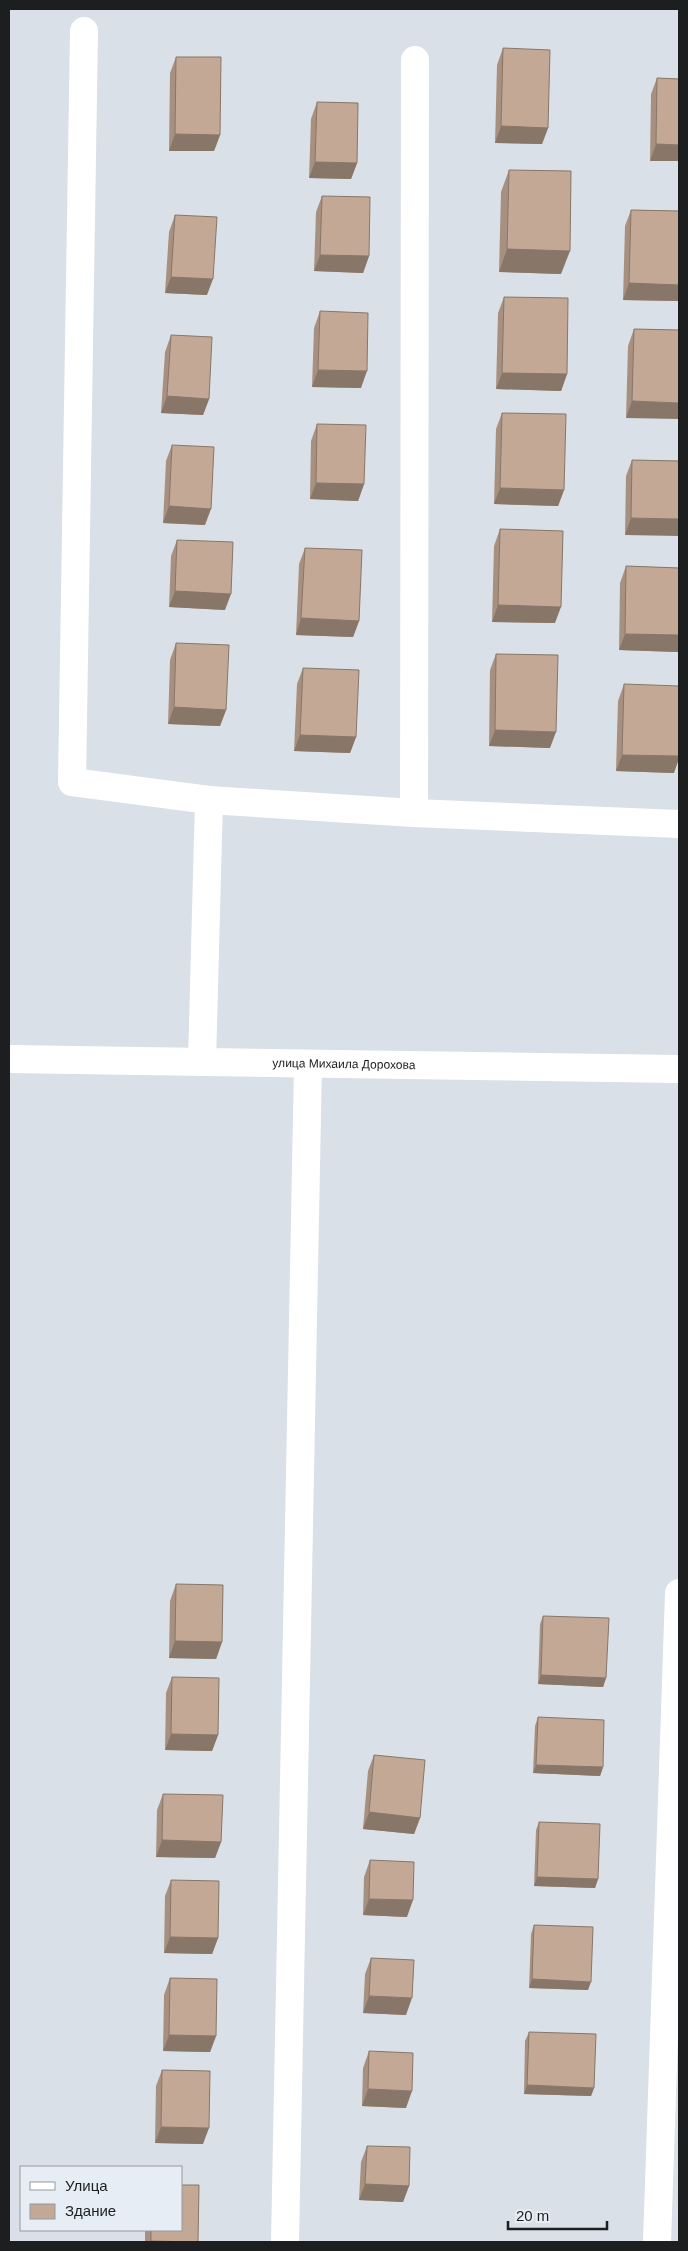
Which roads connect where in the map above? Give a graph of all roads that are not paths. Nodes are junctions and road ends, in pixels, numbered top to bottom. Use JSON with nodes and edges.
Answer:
{"nodes":[{"id":1,"x":84,"y":31,"type":"dead end"},
{"id":2,"x":415,"y":60,"type":"dead end"},
{"id":3,"x":209,"y":800,"type":"junction"},
{"id":4,"x":414,"y":813,"type":"junction"},
{"id":5,"x":679,"y":824,"type":"edge"},
{"id":6,"x":9,"y":1059,"type":"edge"},
{"id":7,"x":202,"y":1062,"type":"junction"},
{"id":8,"x":308,"y":1064,"type":"junction"},
{"id":9,"x":679,"y":1069,"type":"edge"},
{"id":10,"x":679,"y":1593,"type":"edge"},
{"id":11,"x":285,"y":2242,"type":"edge"},
{"id":12,"x":657,"y":2242,"type":"edge"}],
"edges":[{"from":1,"to":3,"type":"street"},
{"from":2,"to":4,"type":"street"},
{"from":3,"to":4,"type":"street"},
{"from":3,"to":7,"type":"street"},
{"from":4,"to":5,"type":"street"},
{"from":6,"to":7,"type":"street","name":"улица Михаила Дорохова"},
{"from":7,"to":8,"type":"street","name":"улица Михаила Дорохова"},
{"from":8,"to":9,"type":"street","name":"улица Михаила Дорохова"},
{"from":8,"to":11,"type":"street"},
{"from":10,"to":12,"type":"street"}]}
